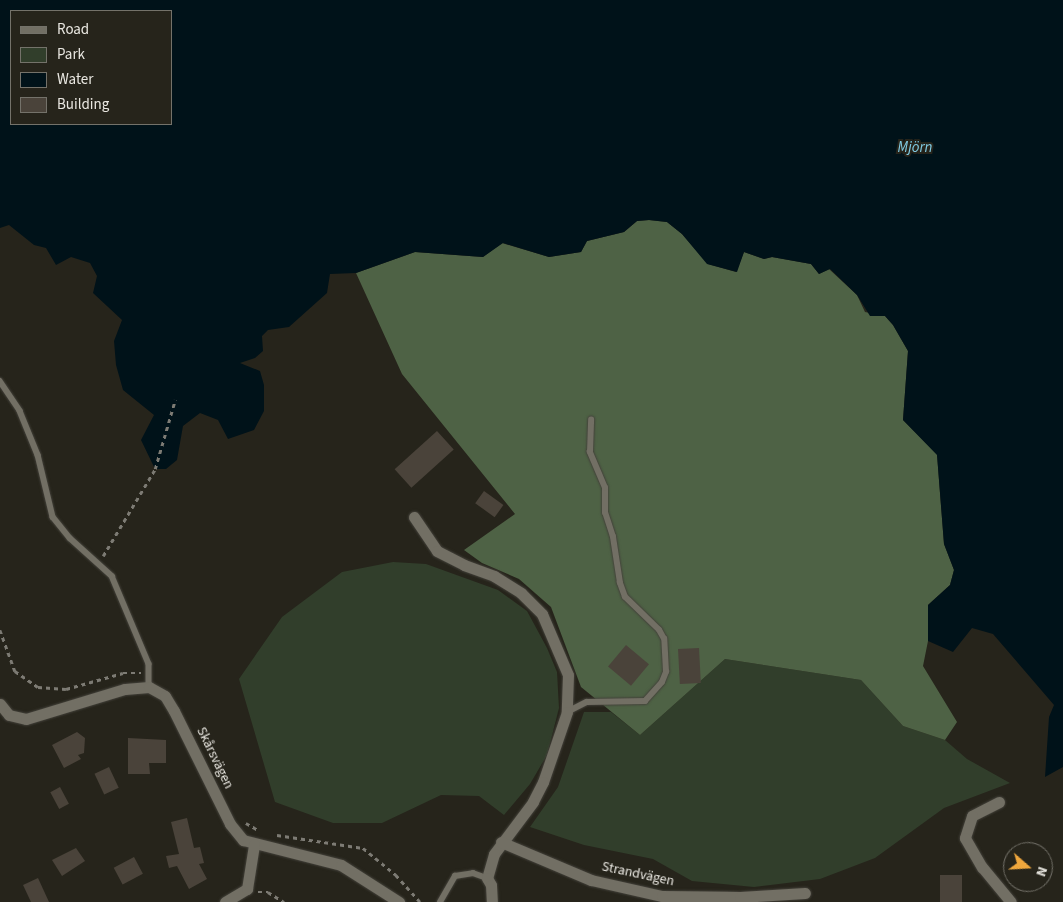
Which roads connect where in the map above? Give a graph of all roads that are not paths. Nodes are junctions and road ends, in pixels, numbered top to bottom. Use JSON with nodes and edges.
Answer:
{"nodes":[{"id":1,"x":0,"y":381,"type":"edge"},
{"id":2,"x":591,"y":420,"type":"dead end"},
{"id":3,"x":414,"y":517,"type":"dead end"},
{"id":4,"x":149,"y":687,"type":"junction"},
{"id":5,"x":0,"y":704,"type":"edge"},
{"id":6,"x":567,"y":712,"type":"junction"},
{"id":7,"x":999,"y":802,"type":"dead end"},
{"id":8,"x":501,"y":842,"type":"junction"},
{"id":9,"x":254,"y":845,"type":"junction"},
{"id":10,"x":487,"y":878,"type":"junction"},
{"id":11,"x":805,"y":893,"type":"dead end"},
{"id":12,"x":225,"y":902,"type":"edge"},
{"id":13,"x":399,"y":902,"type":"edge"},
{"id":14,"x":440,"y":902,"type":"edge"},
{"id":15,"x":492,"y":902,"type":"edge"},
{"id":16,"x":1011,"y":902,"type":"edge"}],
"edges":[{"from":1,"to":4,"type":"lane"},
{"from":2,"to":6,"type":"lane"},
{"from":3,"to":6,"type":"street"},
{"from":4,"to":5,"type":"street"},
{"from":4,"to":9,"type":"street","name":"Skårsvägen"},
{"from":6,"to":8,"type":"street"},
{"from":7,"to":16,"type":"street"},
{"from":8,"to":10,"type":"street"},
{"from":8,"to":11,"type":"street","name":"Strandvägen"},
{"from":9,"to":12,"type":"street"},
{"from":9,"to":13,"type":"street","name":"Skårsvägen"},
{"from":10,"to":14,"type":"lane"},
{"from":10,"to":15,"type":"street"}]}
